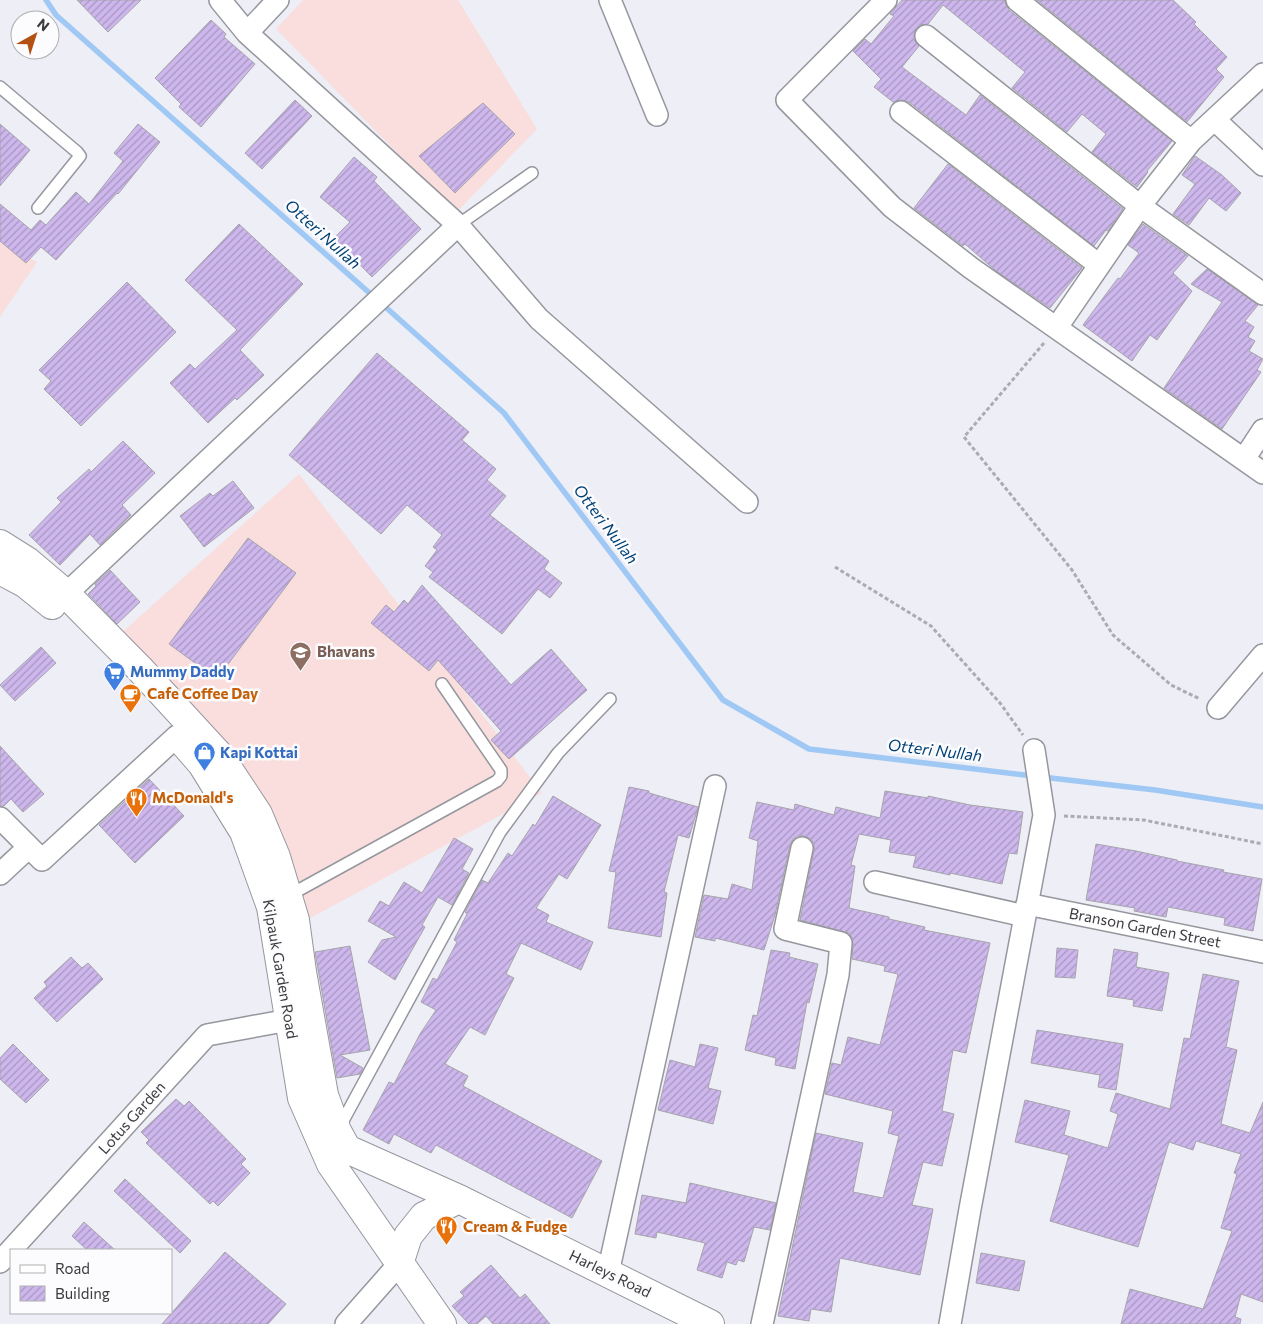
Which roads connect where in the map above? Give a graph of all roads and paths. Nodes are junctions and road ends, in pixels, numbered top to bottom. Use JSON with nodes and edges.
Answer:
{"nodes":[{"id":1,"x":220,"y":0,"type":"edge"},
{"id":2,"x":278,"y":0,"type":"edge"},
{"id":3,"x":610,"y":0,"type":"edge"},
{"id":4,"x":886,"y":0,"type":"edge"},
{"id":5,"x":1017,"y":0,"type":"edge"},
{"id":6,"x":248,"y":33,"type":"junction"},
{"id":7,"x":926,"y":36,"type":"dead end"},
{"id":8,"x":1263,"y":74,"type":"edge"},
{"id":9,"x":0,"y":87,"type":"edge"},
{"id":10,"x":901,"y":112,"type":"dead end"},
{"id":11,"x":657,"y":115,"type":"dead end"},
{"id":12,"x":1214,"y":120,"type":"junction"},
{"id":13,"x":1190,"y":141,"type":"junction"},
{"id":14,"x":1263,"y":166,"type":"edge"},
{"id":15,"x":532,"y":173,"type":"dead end"},
{"id":16,"x":1140,"y":206,"type":"junction"},
{"id":17,"x":38,"y":208,"type":"dead end"},
{"id":18,"x":458,"y":225,"type":"junction"},
{"id":19,"x":1099,"y":265,"type":"junction"},
{"id":20,"x":1263,"y":294,"type":"edge"},
{"id":21,"x":1058,"y":327,"type":"junction"},
{"id":22,"x":1263,"y":430,"type":"edge"},
{"id":23,"x":1244,"y":459,"type":"junction"},
{"id":24,"x":1263,"y":472,"type":"edge"},
{"id":25,"x":747,"y":502,"type":"dead end"},
{"id":26,"x":0,"y":544,"type":"edge"},
{"id":27,"x":835,"y":567,"type":"dead end"},
{"id":28,"x":0,"y":570,"type":"edge"},
{"id":29,"x":66,"y":594,"type":"junction"},
{"id":30,"x":1263,"y":655,"type":"edge"},
{"id":31,"x":442,"y":684,"type":"dead end"},
{"id":32,"x":610,"y":699,"type":"dead end"},
{"id":33,"x":1218,"y":708,"type":"joint"},
{"id":34,"x":177,"y":736,"type":"junction"},
{"id":35,"x":1034,"y":750,"type":"joint"},
{"id":36,"x":715,"y":786,"type":"dead end"},
{"id":37,"x":1044,"y":815,"type":"junction"},
{"id":38,"x":0,"y":818,"type":"edge"},
{"id":39,"x":1263,"y":844,"type":"edge"},
{"id":40,"x":28,"y":847,"type":"junction"},
{"id":41,"x":802,"y":848,"type":"dead end"},
{"id":42,"x":0,"y":874,"type":"edge"},
{"id":43,"x":875,"y":882,"type":"dead end"},
{"id":44,"x":288,"y":896,"type":"junction"},
{"id":45,"x":1026,"y":910,"type":"junction"},
{"id":46,"x":1263,"y":952,"type":"edge"},
{"id":47,"x":289,"y":1020,"type":"junction"},
{"id":48,"x":342,"y":1140,"type":"junction"},
{"id":49,"x":458,"y":1199,"type":"junction"},
{"id":50,"x":12,"y":1249,"type":"edge"},
{"id":51,"x":10,"y":1251,"type":"edge"},
{"id":52,"x":0,"y":1262,"type":"edge"},
{"id":53,"x":399,"y":1264,"type":"junction"},
{"id":54,"x":608,"y":1273,"type":"junction"},
{"id":55,"x":346,"y":1324,"type":"edge"},
{"id":56,"x":442,"y":1324,"type":"edge"},
{"id":57,"x":710,"y":1324,"type":"edge"},
{"id":58,"x":762,"y":1324,"type":"edge"},
{"id":59,"x":950,"y":1324,"type":"edge"}],
"edges":[{"from":1,"to":6,"type":"street"},
{"from":2,"to":6,"type":"street"},
{"from":3,"to":11,"type":"street"},
{"from":4,"to":21,"type":"street"},
{"from":5,"to":13,"type":"street"},
{"from":6,"to":18,"type":"street"},
{"from":7,"to":16,"type":"street"},
{"from":8,"to":12,"type":"street"},
{"from":9,"to":17,"type":"lane"},
{"from":10,"to":19,"type":"street"},
{"from":12,"to":13,"type":"street"},
{"from":12,"to":14,"type":"street"},
{"from":13,"to":16,"type":"street"},
{"from":15,"to":18,"type":"lane"},
{"from":16,"to":19,"type":"street"},
{"from":16,"to":20,"type":"street"},
{"from":18,"to":25,"type":"street"},
{"from":18,"to":29,"type":"street"},
{"from":19,"to":21,"type":"street"},
{"from":21,"to":23,"type":"street"},
{"from":21,"to":33,"type":"path"},
{"from":22,"to":23,"type":"street"},
{"from":23,"to":24,"type":"street"},
{"from":26,"to":29,"type":"main road"},
{"from":27,"to":35,"type":"path"},
{"from":28,"to":34,"type":"main road","name":"Kilpauk Garden Road"},
{"from":29,"to":44,"type":"main road"},
{"from":30,"to":33,"type":"street"},
{"from":31,"to":44,"type":"lane"},
{"from":32,"to":48,"type":"lane"},
{"from":34,"to":40,"type":"street"},
{"from":34,"to":47,"type":"main road","name":"Kilpauk Garden Road"},
{"from":35,"to":37,"type":"street"},
{"from":36,"to":54,"type":"street"},
{"from":37,"to":39,"type":"path"},
{"from":37,"to":45,"type":"street"},
{"from":38,"to":40,"type":"street"},
{"from":40,"to":42,"type":"street"},
{"from":41,"to":58,"type":"street"},
{"from":43,"to":45,"type":"street","name":"Branson Garden Street"},
{"from":44,"to":48,"type":"main road"},
{"from":45,"to":46,"type":"street","name":"Branson Garden Street"},
{"from":45,"to":59,"type":"street"},
{"from":47,"to":50,"type":"street","name":"Lotus Garden"},
{"from":47,"to":53,"type":"main road","name":"Kilpauk Garden Road"},
{"from":48,"to":49,"type":"main road","name":"Harleys Road"},
{"from":49,"to":53,"type":"main road"},
{"from":49,"to":54,"type":"main road","name":"Harleys Road"},
{"from":51,"to":52,"type":"street","name":"Lotus Garden"},
{"from":53,"to":55,"type":"street"},
{"from":53,"to":56,"type":"main road","name":"Kilpauk Garden Road"},
{"from":54,"to":57,"type":"main road","name":"Harleys Road"}]}
